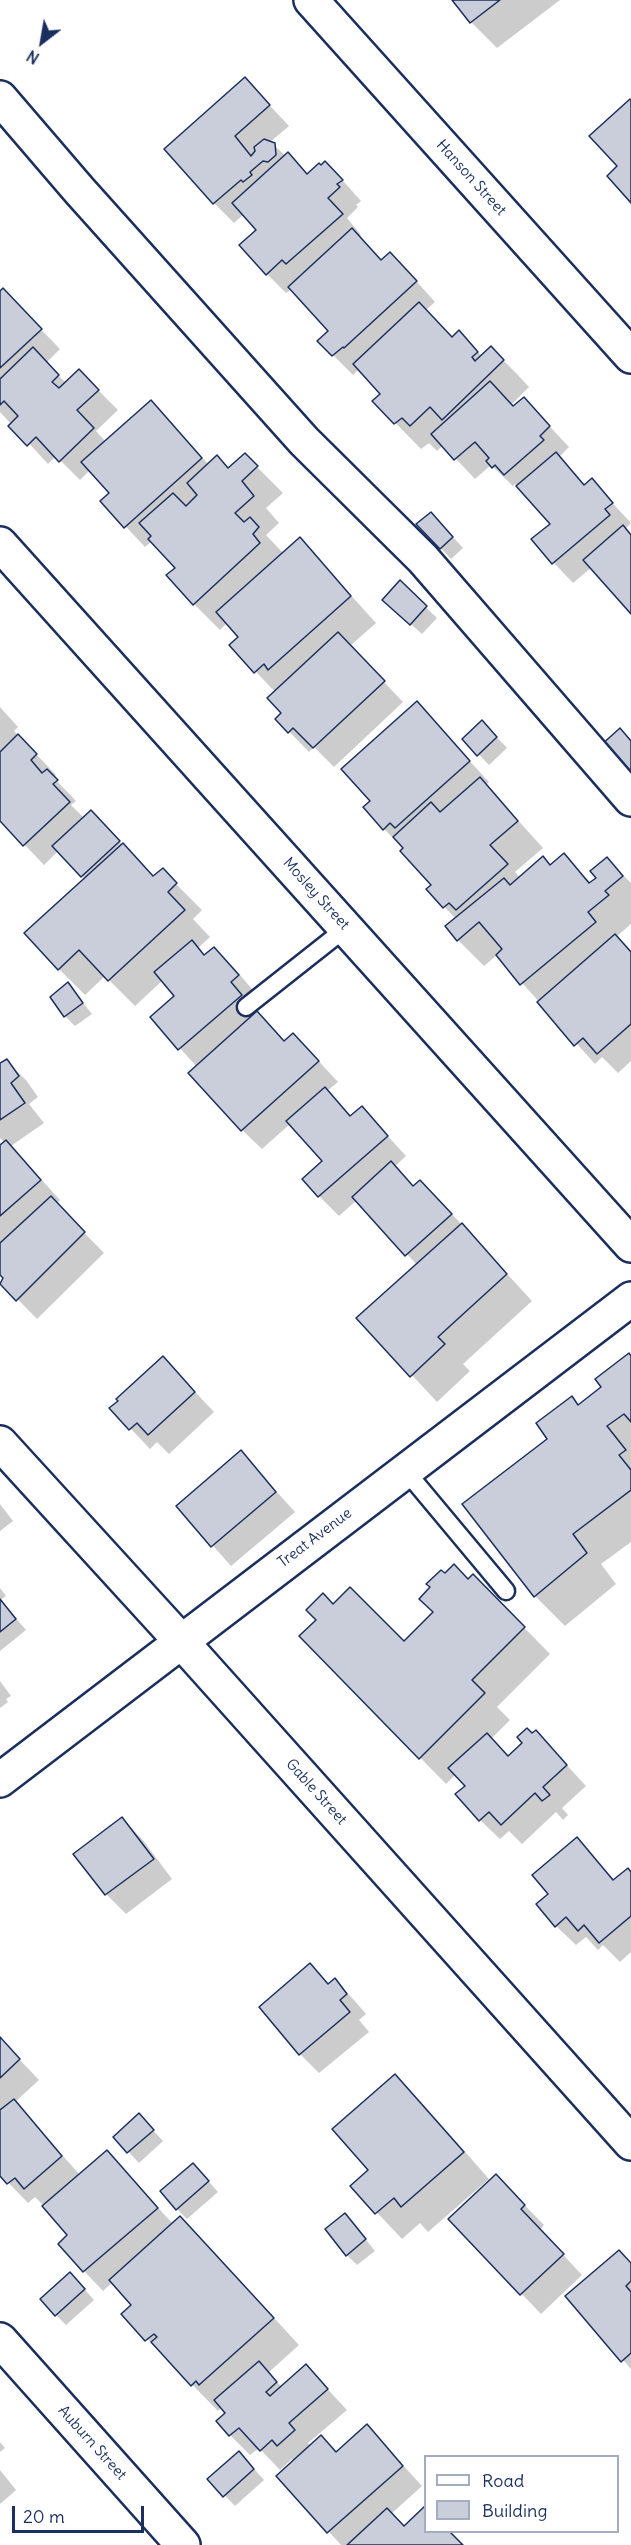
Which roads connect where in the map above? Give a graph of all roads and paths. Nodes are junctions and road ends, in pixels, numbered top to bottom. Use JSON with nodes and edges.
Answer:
{"nodes":[{"id":1,"x":311,"y":0,"type":"edge"},
{"id":2,"x":0,"y":98,"type":"edge"},
{"id":3,"x":631,"y":356,"type":"edge"},
{"id":4,"x":0,"y":544,"type":"edge"},
{"id":5,"x":631,"y":799,"type":"edge"},
{"id":6,"x":346,"y":928,"type":"junction"},
{"id":7,"x":246,"y":1007,"type":"dead end"},
{"id":8,"x":631,"y":1245,"type":"edge"},
{"id":9,"x":631,"y":1299,"type":"edge"},
{"id":10,"x":0,"y":1443,"type":"edge"},
{"id":11,"x":405,"y":1470,"type":"junction"},
{"id":12,"x":506,"y":1591,"type":"dead end"},
{"id":13,"x":180,"y":1640,"type":"junction"},
{"id":14,"x":0,"y":1780,"type":"edge"},
{"id":15,"x":631,"y":2144,"type":"edge"},
{"id":16,"x":0,"y":2340,"type":"edge"},
{"id":17,"x":183,"y":2545,"type":"edge"}],
"edges":[{"from":1,"to":3,"type":"street","name":"Hanson Street"},
{"from":2,"to":5,"type":"street"},
{"from":4,"to":6,"type":"street","name":"Mosley Street"},
{"from":6,"to":7,"type":"lane"},
{"from":6,"to":8,"type":"street","name":"Mosley Street"},
{"from":9,"to":11,"type":"street","name":"Treat Avenue"},
{"from":10,"to":13,"type":"street","name":"Gable Street"},
{"from":11,"to":12,"type":"lane"},
{"from":11,"to":13,"type":"street","name":"Treat Avenue"},
{"from":13,"to":14,"type":"street","name":"Treat Avenue"},
{"from":13,"to":15,"type":"street","name":"Gable Street"},
{"from":16,"to":17,"type":"street","name":"Auburn Street"}]}
